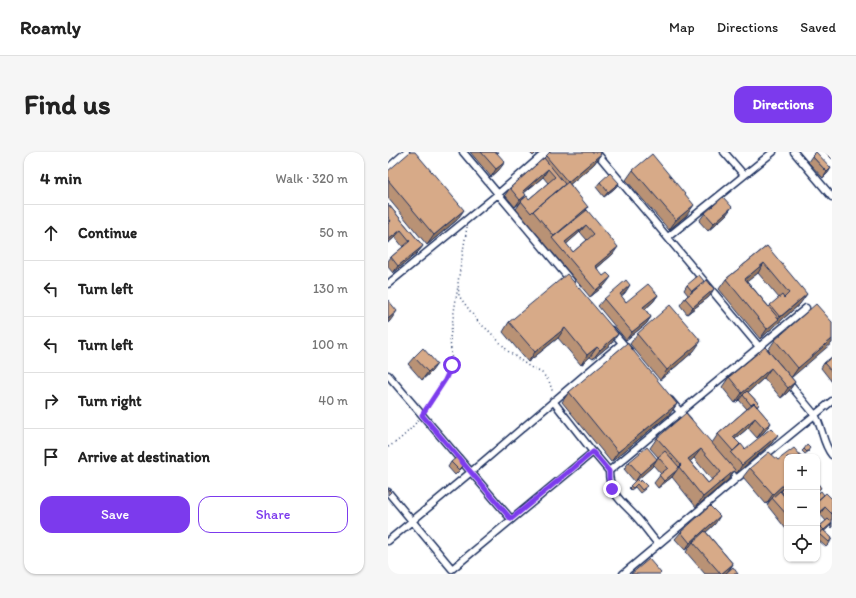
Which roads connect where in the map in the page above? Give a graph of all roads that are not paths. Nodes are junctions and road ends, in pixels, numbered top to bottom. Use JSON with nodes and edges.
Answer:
{"nodes":[{"id":1,"x":406,"y":152,"type":"edge"},
{"id":2,"x":463,"y":152,"type":"edge"},
{"id":3,"x":546,"y":152,"type":"edge"},
{"id":4,"x":596,"y":152,"type":"edge"},
{"id":5,"x":724,"y":152,"type":"edge"},
{"id":6,"x":773,"y":152,"type":"edge"},
{"id":7,"x":794,"y":152,"type":"edge"},
{"id":8,"x":388,"y":168,"type":"edge"},
{"id":9,"x":744,"y":175,"type":"junction"},
{"id":10,"x":498,"y":194,"type":"junction"},
{"id":11,"x":832,"y":197,"type":"edge"},
{"id":12,"x":668,"y":237,"type":"junction"},
{"id":13,"x":421,"y":246,"type":"edge"},
{"id":14,"x":426,"y":252,"type":"junction"},
{"id":15,"x":388,"y":284,"type":"edge"},
{"id":16,"x":577,"y":289,"type":"edge"},
{"id":17,"x":806,"y":308,"type":"dead end"},
{"id":18,"x":607,"y":325,"type":"edge"},
{"id":19,"x":622,"y":343,"type":"junction"},
{"id":20,"x":759,"y":347,"type":"junction"},
{"id":21,"x":636,"y":360,"type":"edge"},
{"id":22,"x":769,"y":360,"type":"edge"},
{"id":23,"x":388,"y":375,"type":"edge"},
{"id":24,"x":784,"y":378,"type":"edge"},
{"id":25,"x":666,"y":395,"type":"edge"},
{"id":26,"x":553,"y":401,"type":"junction"},
{"id":27,"x":832,"y":402,"type":"edge"},
{"id":28,"x":680,"y":413,"type":"junction"},
{"id":29,"x":815,"y":415,"type":"junction"},
{"id":30,"x":691,"y":425,"type":"edge"},
{"id":31,"x":593,"y":452,"type":"junction"},
{"id":32,"x":831,"y":454,"type":"edge"},
{"id":33,"x":721,"y":461,"type":"edge"},
{"id":34,"x":609,"y":471,"type":"junction"},
{"id":35,"x":471,"y":472,"type":"junction"},
{"id":36,"x":736,"y":479,"type":"junction"},
{"id":37,"x":388,"y":492,"type":"edge"},
{"id":38,"x":511,"y":519,"type":"junction"},
{"id":39,"x":413,"y":521,"type":"junction"},
{"id":40,"x":388,"y":541,"type":"edge"},
{"id":41,"x":658,"y":544,"type":"junction"},
{"id":42,"x":623,"y":574,"type":"edge"}],
"edges":[{"from":1,"to":8,"type":"street"},
{"from":2,"to":10,"type":"street"},
{"from":3,"to":10,"type":"street"},
{"from":4,"to":12,"type":"street"},
{"from":5,"to":9,"type":"street"},
{"from":6,"to":9,"type":"street"},
{"from":7,"to":11,"type":"street"},
{"from":9,"to":12,"type":"street"},
{"from":10,"to":14,"type":"street"},
{"from":10,"to":16,"type":"street"},
{"from":12,"to":20,"type":"street"},
{"from":13,"to":14,"type":"street"},
{"from":14,"to":15,"type":"street"},
{"from":17,"to":20,"type":"street"},
{"from":18,"to":19,"type":"street"},
{"from":19,"to":21,"type":"street"},
{"from":19,"to":26,"type":"street"},
{"from":20,"to":22,"type":"street"},
{"from":20,"to":28,"type":"street"},
{"from":23,"to":35,"type":"street"},
{"from":24,"to":29,"type":"street"},
{"from":25,"to":28,"type":"street"},
{"from":26,"to":31,"type":"street"},
{"from":26,"to":35,"type":"street"},
{"from":27,"to":29,"type":"street"},
{"from":28,"to":30,"type":"street"},
{"from":28,"to":34,"type":"street"},
{"from":29,"to":32,"type":"street"},
{"from":29,"to":36,"type":"street"},
{"from":31,"to":34,"type":"street"},
{"from":31,"to":38,"type":"street"},
{"from":33,"to":36,"type":"street"},
{"from":34,"to":41,"type":"street"},
{"from":35,"to":38,"type":"street"},
{"from":35,"to":39,"type":"street"},
{"from":36,"to":41,"type":"street"},
{"from":37,"to":39,"type":"street"},
{"from":38,"to":39,"type":"street"},
{"from":39,"to":40,"type":"street"},
{"from":41,"to":42,"type":"street"}]}
